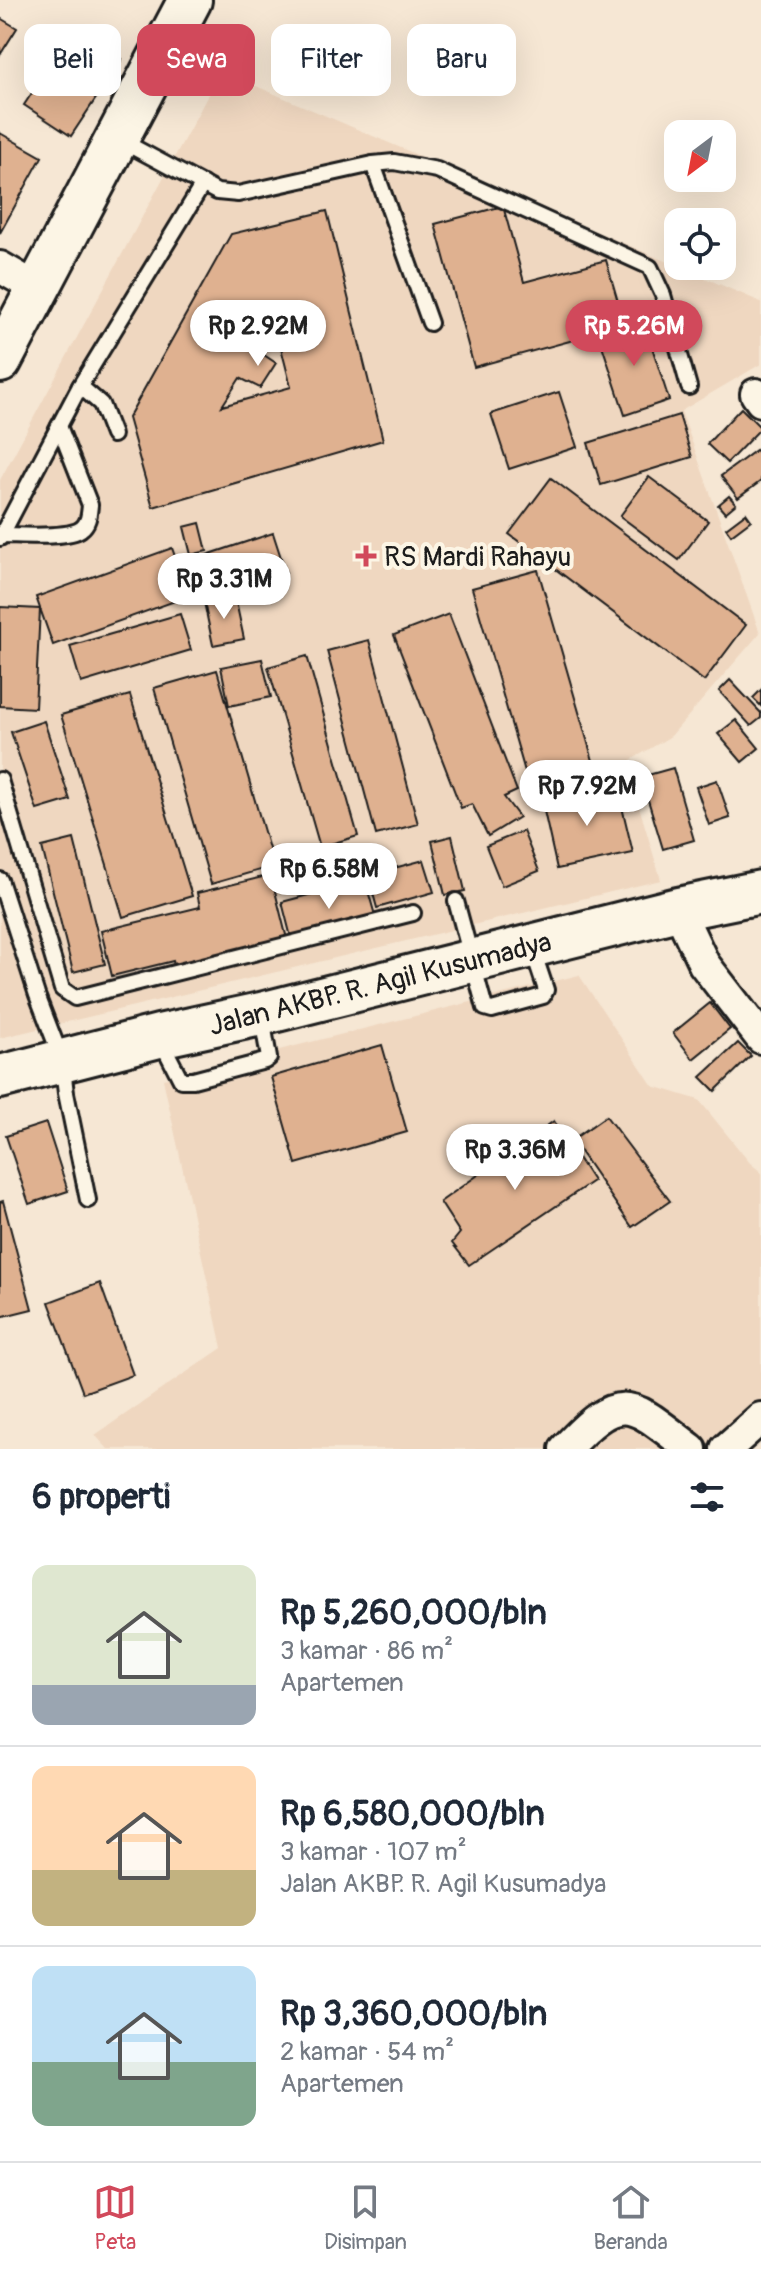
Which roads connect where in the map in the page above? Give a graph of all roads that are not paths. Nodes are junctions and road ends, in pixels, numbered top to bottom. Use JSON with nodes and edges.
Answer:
{"nodes":[{"id":1,"x":189,"y":0,"type":"edge"},
{"id":2,"x":118,"y":139,"type":"junction"},
{"id":3,"x":373,"y":164,"type":"junction"},
{"id":4,"x":203,"y":184,"type":"junction"},
{"id":5,"x":0,"y":267,"type":"edge"},
{"id":6,"x":38,"y":289,"type":"junction"},
{"id":7,"x":430,"y":323,"type":"dead end"},
{"id":8,"x":0,"y":361,"type":"edge"},
{"id":9,"x":80,"y":386,"type":"junction"},
{"id":10,"x":689,"y":387,"type":"dead end"},
{"id":11,"x":59,"y":426,"type":"junction"},
{"id":12,"x":113,"y":435,"type":"dead end"},
{"id":13,"x":1,"y":537,"type":"edge"},
{"id":14,"x":0,"y":780,"type":"edge"},
{"id":15,"x":0,"y":880,"type":"edge"},
{"id":16,"x":761,"y":892,"type":"edge"},
{"id":17,"x":456,"y":901,"type":"dead end"},
{"id":18,"x":678,"y":909,"type":"junction"},
{"id":19,"x":413,"y":913,"type":"dead end"},
{"id":20,"x":474,"y":961,"type":"junction"},
{"id":21,"x":62,"y":989,"type":"junction"},
{"id":22,"x":37,"y":995,"type":"junction"},
{"id":23,"x":761,"y":1038,"type":"edge"},
{"id":24,"x":62,"y":1060,"type":"junction"},
{"id":25,"x":0,"y":1077,"type":"edge"},
{"id":26,"x":88,"y":1200,"type":"dead end"},
{"id":27,"x":761,"y":1418,"type":"edge"},
{"id":28,"x":565,"y":1449,"type":"edge"},
{"id":29,"x":691,"y":1449,"type":"edge"},
{"id":30,"x":726,"y":1449,"type":"edge"}],
"edges":[{"from":1,"to":2,"type":"main road"},
{"from":2,"to":4,"type":"lane"},
{"from":2,"to":6,"type":"main road"},
{"from":3,"to":4,"type":"lane"},
{"from":3,"to":7,"type":"lane"},
{"from":3,"to":10,"type":"lane"},
{"from":4,"to":9,"type":"lane"},
{"from":5,"to":6,"type":"street"},
{"from":6,"to":8,"type":"main road"},
{"from":9,"to":11,"type":"lane"},
{"from":9,"to":12,"type":"lane"},
{"from":11,"to":13,"type":"lane"},
{"from":11,"to":13,"type":"lane"},
{"from":14,"to":21,"type":"lane"},
{"from":15,"to":22,"type":"lane"},
{"from":16,"to":18,"type":"main road","name":"Jalan AKBP. R. Agil Kusumadya"},
{"from":17,"to":20,"type":"lane"},
{"from":18,"to":20,"type":"main road","name":"Jalan AKBP. R. Agil Kusumadya"},
{"from":18,"to":23,"type":"street"},
{"from":19,"to":21,"type":"lane"},
{"from":20,"to":24,"type":"main road","name":"Jalan AKBP. R. Agil Kusumadya"},
{"from":21,"to":22,"type":"lane"},
{"from":22,"to":24,"type":"lane"},
{"from":24,"to":25,"type":"main road","name":"Jalan AKBP. R. Agil Kusumadya"},
{"from":24,"to":26,"type":"lane"},
{"from":27,"to":30,"type":"street"},
{"from":28,"to":29,"type":"street"}]}
